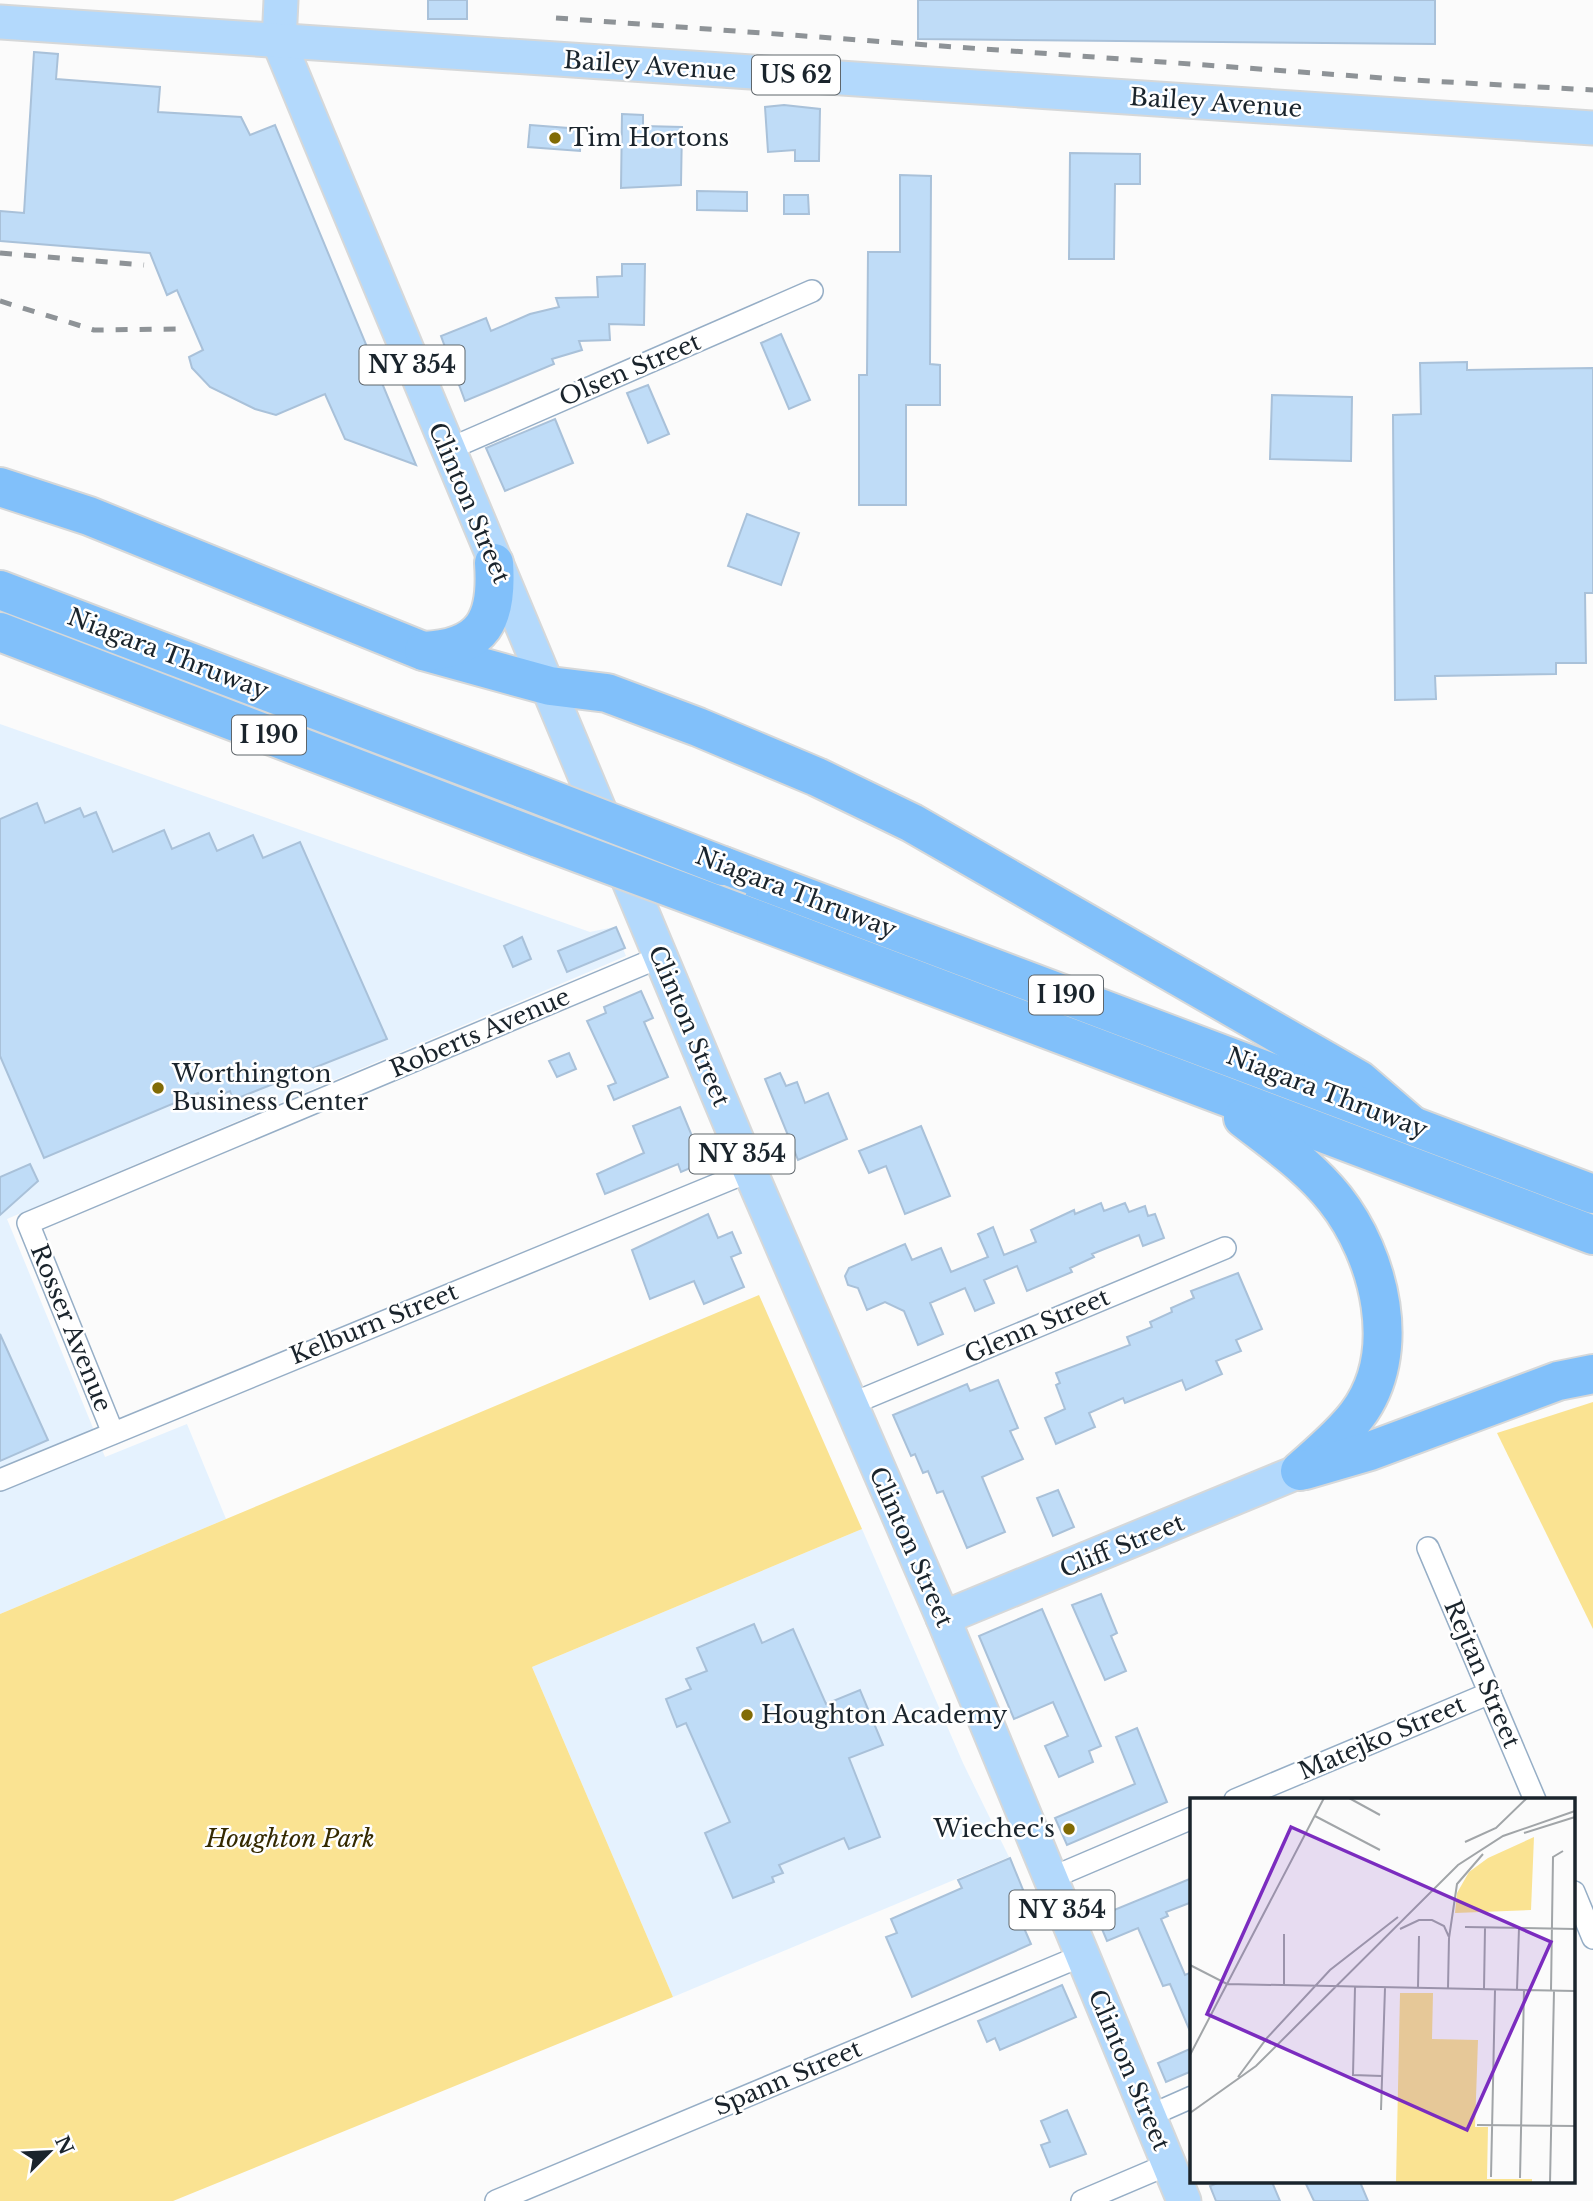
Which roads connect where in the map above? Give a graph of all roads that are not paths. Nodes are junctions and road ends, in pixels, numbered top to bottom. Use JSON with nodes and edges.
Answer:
{"nodes":[{"id":1,"x":281,"y":0,"type":"edge"},
{"id":2,"x":0,"y":22,"type":"edge"},
{"id":3,"x":279,"y":42,"type":"junction"},
{"id":4,"x":1593,"y":128,"type":"edge"},
{"id":5,"x":813,"y":291,"type":"dead end"},
{"id":6,"x":447,"y":450,"type":"junction"},
{"id":7,"x":0,"y":487,"type":"edge"},
{"id":8,"x":494,"y":563,"type":"junction"},
{"id":9,"x":0,"y":590,"type":"edge"},
{"id":10,"x":0,"y":632,"type":"edge"},
{"id":11,"x":423,"y":651,"type":"junction"},
{"id":12,"x":550,"y":686,"type":"junction"},
{"id":13,"x":660,"y":957,"type":"junction"},
{"id":14,"x":1212,"y":1094,"type":"junction"},
{"id":15,"x":1410,"y":1124,"type":"junction"},
{"id":16,"x":750,"y":1171,"type":"junction"},
{"id":17,"x":1593,"y":1194,"type":"edge"},
{"id":18,"x":28,"y":1223,"type":"joint"},
{"id":19,"x":1593,"y":1235,"type":"edge"},
{"id":20,"x":1224,"y":1248,"type":"dead end"},
{"id":21,"x":1593,"y":1374,"type":"edge"},
{"id":22,"x":849,"y":1405,"type":"junction"},
{"id":23,"x":113,"y":1433,"type":"junction"},
{"id":24,"x":1300,"y":1472,"type":"junction"},
{"id":25,"x":0,"y":1480,"type":"edge"},
{"id":26,"x":1428,"y":1548,"type":"dead end"},
{"id":27,"x":943,"y":1618,"type":"junction"},
{"id":28,"x":1490,"y":1693,"type":"junction"},
{"id":29,"x":1240,"y":1798,"type":"edge"},
{"id":30,"x":1534,"y":1798,"type":"edge"},
{"id":31,"x":1190,"y":1819,"type":"edge"},
{"id":32,"x":1049,"y":1879,"type":"junction"},
{"id":33,"x":1576,"y":1899,"type":"edge"},
{"id":34,"x":1586,"y":1936,"type":"edge"},
{"id":35,"x":1081,"y":1956,"type":"junction"},
{"id":36,"x":1190,"y":2099,"type":"edge"},
{"id":37,"x":1149,"y":2116,"type":"junction"},
{"id":38,"x":1169,"y":2164,"type":"junction"},
{"id":39,"x":496,"y":2201,"type":"edge"},
{"id":40,"x":1082,"y":2201,"type":"edge"},
{"id":41,"x":1184,"y":2201,"type":"edge"}],
"edges":[{"from":1,"to":3,"type":"main road","name":"Clinton Street","number":"NY 354"},
{"from":2,"to":3,"type":"main road","name":"Bailey Avenue","number":"US 62"},
{"from":3,"to":4,"type":"main road","name":"Bailey Avenue","number":"US 62"},
{"from":3,"to":6,"type":"main road","name":"Clinton Street","number":"NY 354"},
{"from":5,"to":6,"type":"street","name":"Olsen Street"},
{"from":6,"to":8,"type":"main road","name":"Clinton Street","number":"NY 354"},
{"from":7,"to":11,"type":"highway"},
{"from":8,"to":11,"type":"highway"},
{"from":8,"to":12,"type":"main road","name":"Clinton Street","number":"NY 354"},
{"from":9,"to":15,"type":"highway","name":"Niagara Thruway","number":"I 190","bridge":true},
{"from":10,"to":14,"type":"highway","name":"Niagara Thruway","number":"I 190","bridge":true},
{"from":11,"to":12,"type":"highway"},
{"from":12,"to":13,"type":"main road","name":"Clinton Street","number":"NY 354"},
{"from":12,"to":15,"type":"highway"},
{"from":13,"to":16,"type":"main road","name":"Clinton Street","number":"NY 354"},
{"from":13,"to":18,"type":"street","name":"Roberts Avenue"},
{"from":14,"to":19,"type":"highway","name":"Niagara Thruway","number":"I 190"},
{"from":14,"to":24,"type":"highway"},
{"from":15,"to":17,"type":"highway","name":"Niagara Thruway","number":"I 190"},
{"from":16,"to":22,"type":"main road","name":"Clinton Street","number":"NY 354"},
{"from":16,"to":23,"type":"street","name":"Kelburn Street"},
{"from":18,"to":23,"type":"street","name":"Rosser Avenue"},
{"from":20,"to":22,"type":"street","name":"Glenn Street"},
{"from":21,"to":24,"type":"highway"},
{"from":22,"to":27,"type":"main road","name":"Clinton Street","number":"NY 354"},
{"from":23,"to":25,"type":"street","name":"Kelburn Street"},
{"from":24,"to":27,"type":"main road","name":"Cliff Street"},
{"from":26,"to":28,"type":"street","name":"Rejtan Street"},
{"from":27,"to":32,"type":"main road","name":"Clinton Street","number":"NY 354"},
{"from":28,"to":29,"type":"street","name":"Matejko Street"},
{"from":28,"to":30,"type":"street","name":"Rejtan Street"},
{"from":31,"to":32,"type":"street"},
{"from":32,"to":35,"type":"main road","name":"Clinton Street","number":"NY 354"},
{"from":33,"to":34,"type":"street"},
{"from":35,"to":37,"type":"main road","name":"Clinton Street","number":"NY 354"},
{"from":35,"to":39,"type":"street","name":"Spann Street"},
{"from":36,"to":37,"type":"street"},
{"from":37,"to":38,"type":"main road","name":"Clinton Street","number":"NY 354"},
{"from":38,"to":40,"type":"street"},
{"from":38,"to":41,"type":"main road","name":"Clinton Street","number":"NY 354"}]}
